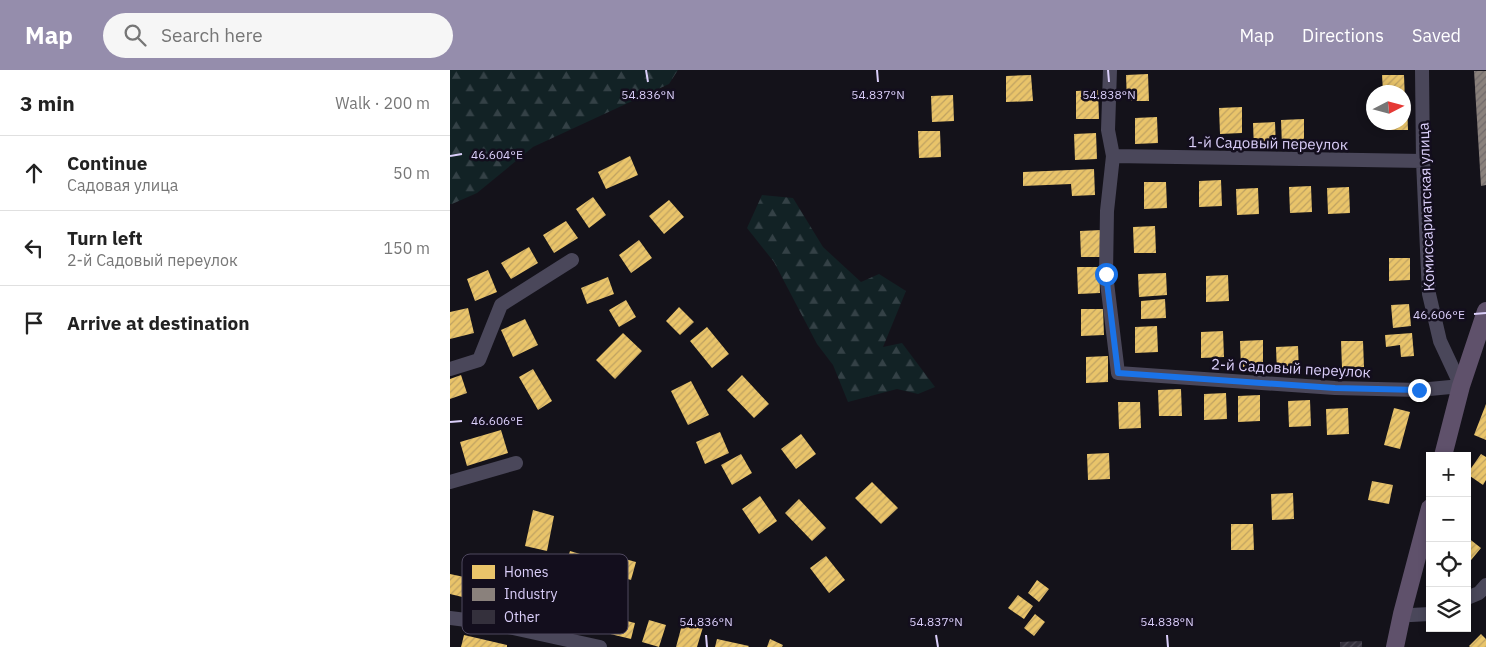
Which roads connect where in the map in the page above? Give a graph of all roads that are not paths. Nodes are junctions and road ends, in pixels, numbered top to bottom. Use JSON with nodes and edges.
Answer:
{"nodes":[{"id":1,"x":1110,"y":70,"type":"edge"},
{"id":2,"x":1422,"y":70,"type":"edge"},
{"id":3,"x":1113,"y":156,"type":"junction"},
{"id":4,"x":1423,"y":161,"type":"junction"},
{"id":5,"x":572,"y":260,"type":"dead end"},
{"id":6,"x":1486,"y":311,"type":"edge"},
{"id":7,"x":450,"y":369,"type":"edge"},
{"id":8,"x":1461,"y":386,"type":"junction"},
{"id":9,"x":1444,"y":452,"type":"edge"},
{"id":10,"x":516,"y":463,"type":"dead end"},
{"id":11,"x":450,"y":482,"type":"edge"},
{"id":12,"x":1426,"y":523,"type":"edge"},
{"id":13,"x":1486,"y":586,"type":"edge"},
{"id":14,"x":1471,"y":596,"type":"edge"},
{"id":15,"x":1402,"y":614,"type":"junction"},
{"id":16,"x":1426,"y":614,"type":"edge"},
{"id":17,"x":540,"y":634,"type":"edge"},
{"id":18,"x":600,"y":647,"type":"edge"},
{"id":19,"x":1395,"y":647,"type":"edge"}],
"edges":[{"from":1,"to":3,"type":"street"},
{"from":2,"to":4,"type":"street","name":"Комиссариатская улица"},
{"from":3,"to":4,"type":"street","name":"1-й Садовый переулок"},
{"from":3,"to":8,"type":"street","name":"2-й Садовый переулок"},
{"from":4,"to":8,"type":"street","name":"Комиссариатская улица"},
{"from":5,"to":7,"type":"street"},
{"from":6,"to":8,"type":"main road"},
{"from":8,"to":9,"type":"main road"},
{"from":10,"to":11,"type":"street"},
{"from":12,"to":15,"type":"main road"},
{"from":13,"to":14,"type":"street"},
{"from":15,"to":16,"type":"street"},
{"from":15,"to":19,"type":"main road"},
{"from":17,"to":18,"type":"street"}]}
